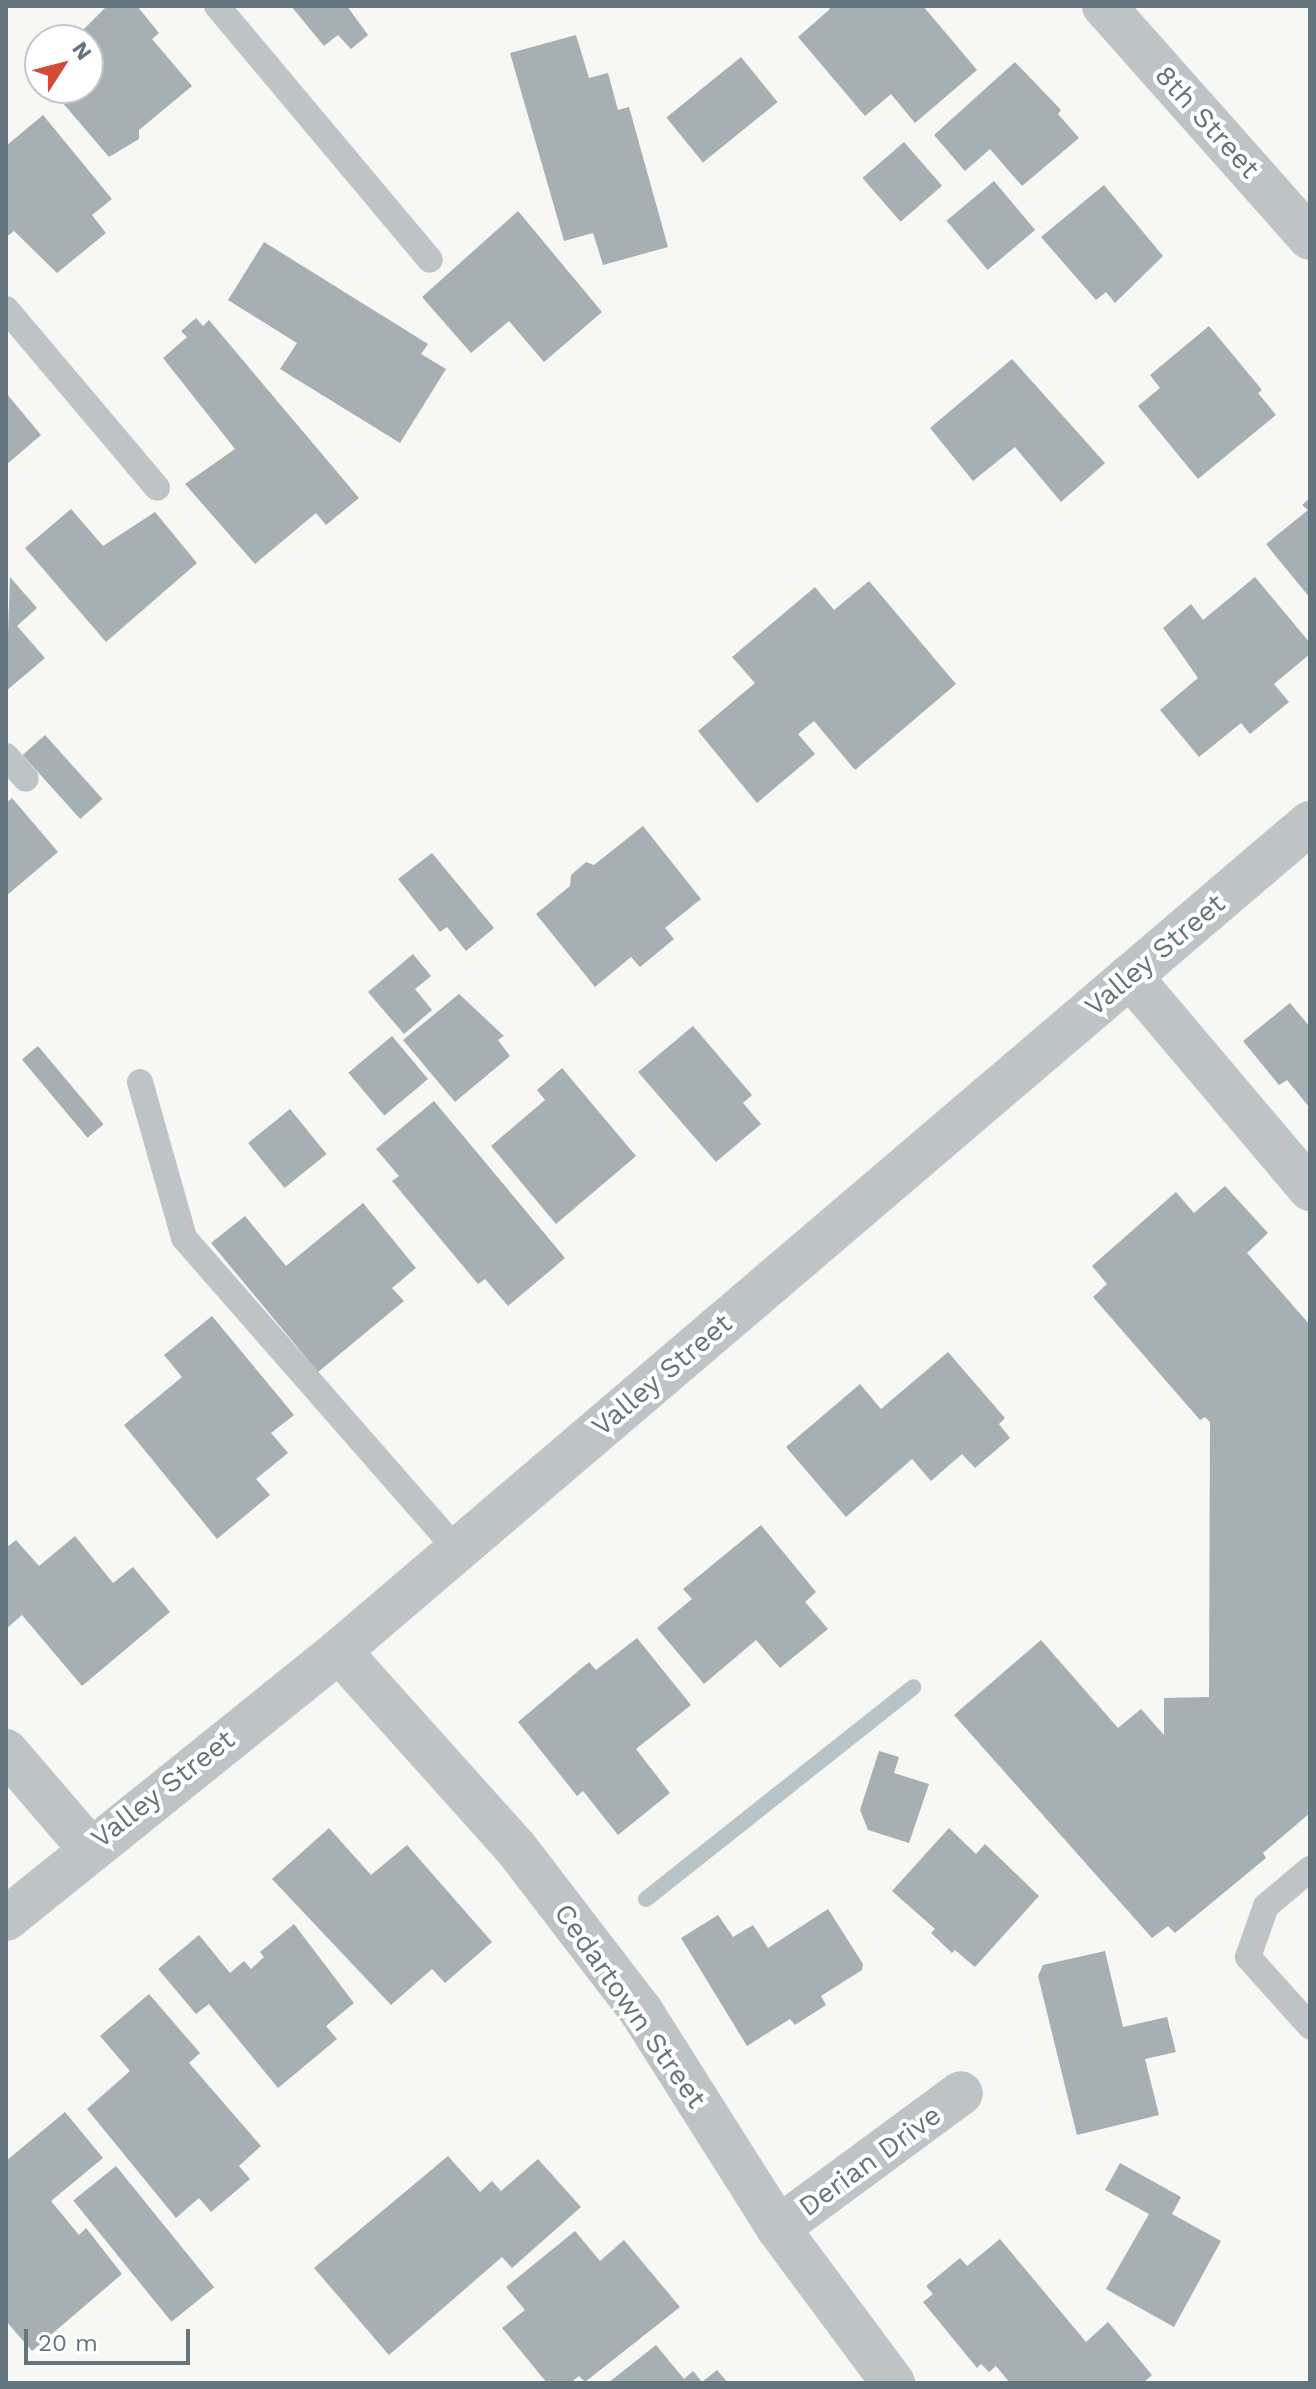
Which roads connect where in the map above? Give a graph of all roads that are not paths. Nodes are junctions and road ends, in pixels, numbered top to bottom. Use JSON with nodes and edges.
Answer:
{"nodes":[{"id":1,"x":217,"y":6,"type":"edge"},
{"id":2,"x":1104,"y":6,"type":"edge"},
{"id":3,"x":1310,"y":238,"type":"edge"},
{"id":4,"x":430,"y":260,"type":"dead end"},
{"id":5,"x":6,"y":309,"type":"edge"},
{"id":6,"x":157,"y":488,"type":"dead end"},
{"id":7,"x":6,"y":756,"type":"edge"},
{"id":8,"x":26,"y":779,"type":"dead end"},
{"id":9,"x":1310,"y":823,"type":"edge"},
{"id":10,"x":1130,"y":976,"type":"junction"},
{"id":11,"x":140,"y":1082,"type":"dead end"},
{"id":12,"x":1310,"y":1189,"type":"edge"},
{"id":13,"x":457,"y":1550,"type":"junction"},
{"id":14,"x":339,"y":1651,"type":"junction"},
{"id":15,"x":6,"y":1751,"type":"edge"},
{"id":16,"x":89,"y":1848,"type":"junction"},
{"id":17,"x":1310,"y":1869,"type":"edge"},
{"id":18,"x":6,"y":1919,"type":"edge"},
{"id":19,"x":1310,"y":2026,"type":"edge"},
{"id":20,"x":961,"y":2093,"type":"dead end"},
{"id":21,"x":778,"y":2228,"type":"junction"},
{"id":22,"x":893,"y":2383,"type":"edge"}],
"edges":[{"from":1,"to":4,"type":"lane"},
{"from":2,"to":3,"type":"street","name":"8th Street"},
{"from":5,"to":6,"type":"lane"},
{"from":7,"to":8,"type":"lane"},
{"from":9,"to":10,"type":"street","name":"Valley Street"},
{"from":10,"to":12,"type":"street"},
{"from":10,"to":13,"type":"street","name":"Valley Street"},
{"from":11,"to":13,"type":"lane"},
{"from":13,"to":14,"type":"street","name":"Valley Street"},
{"from":14,"to":16,"type":"street","name":"Valley Street"},
{"from":14,"to":21,"type":"street","name":"Cedartown Street"},
{"from":15,"to":16,"type":"street"},
{"from":16,"to":18,"type":"street","name":"Valley Street"},
{"from":17,"to":19,"type":"lane"},
{"from":20,"to":21,"type":"street","name":"Derian Drive"},
{"from":21,"to":22,"type":"street","name":"Cedartown Street"}]}
